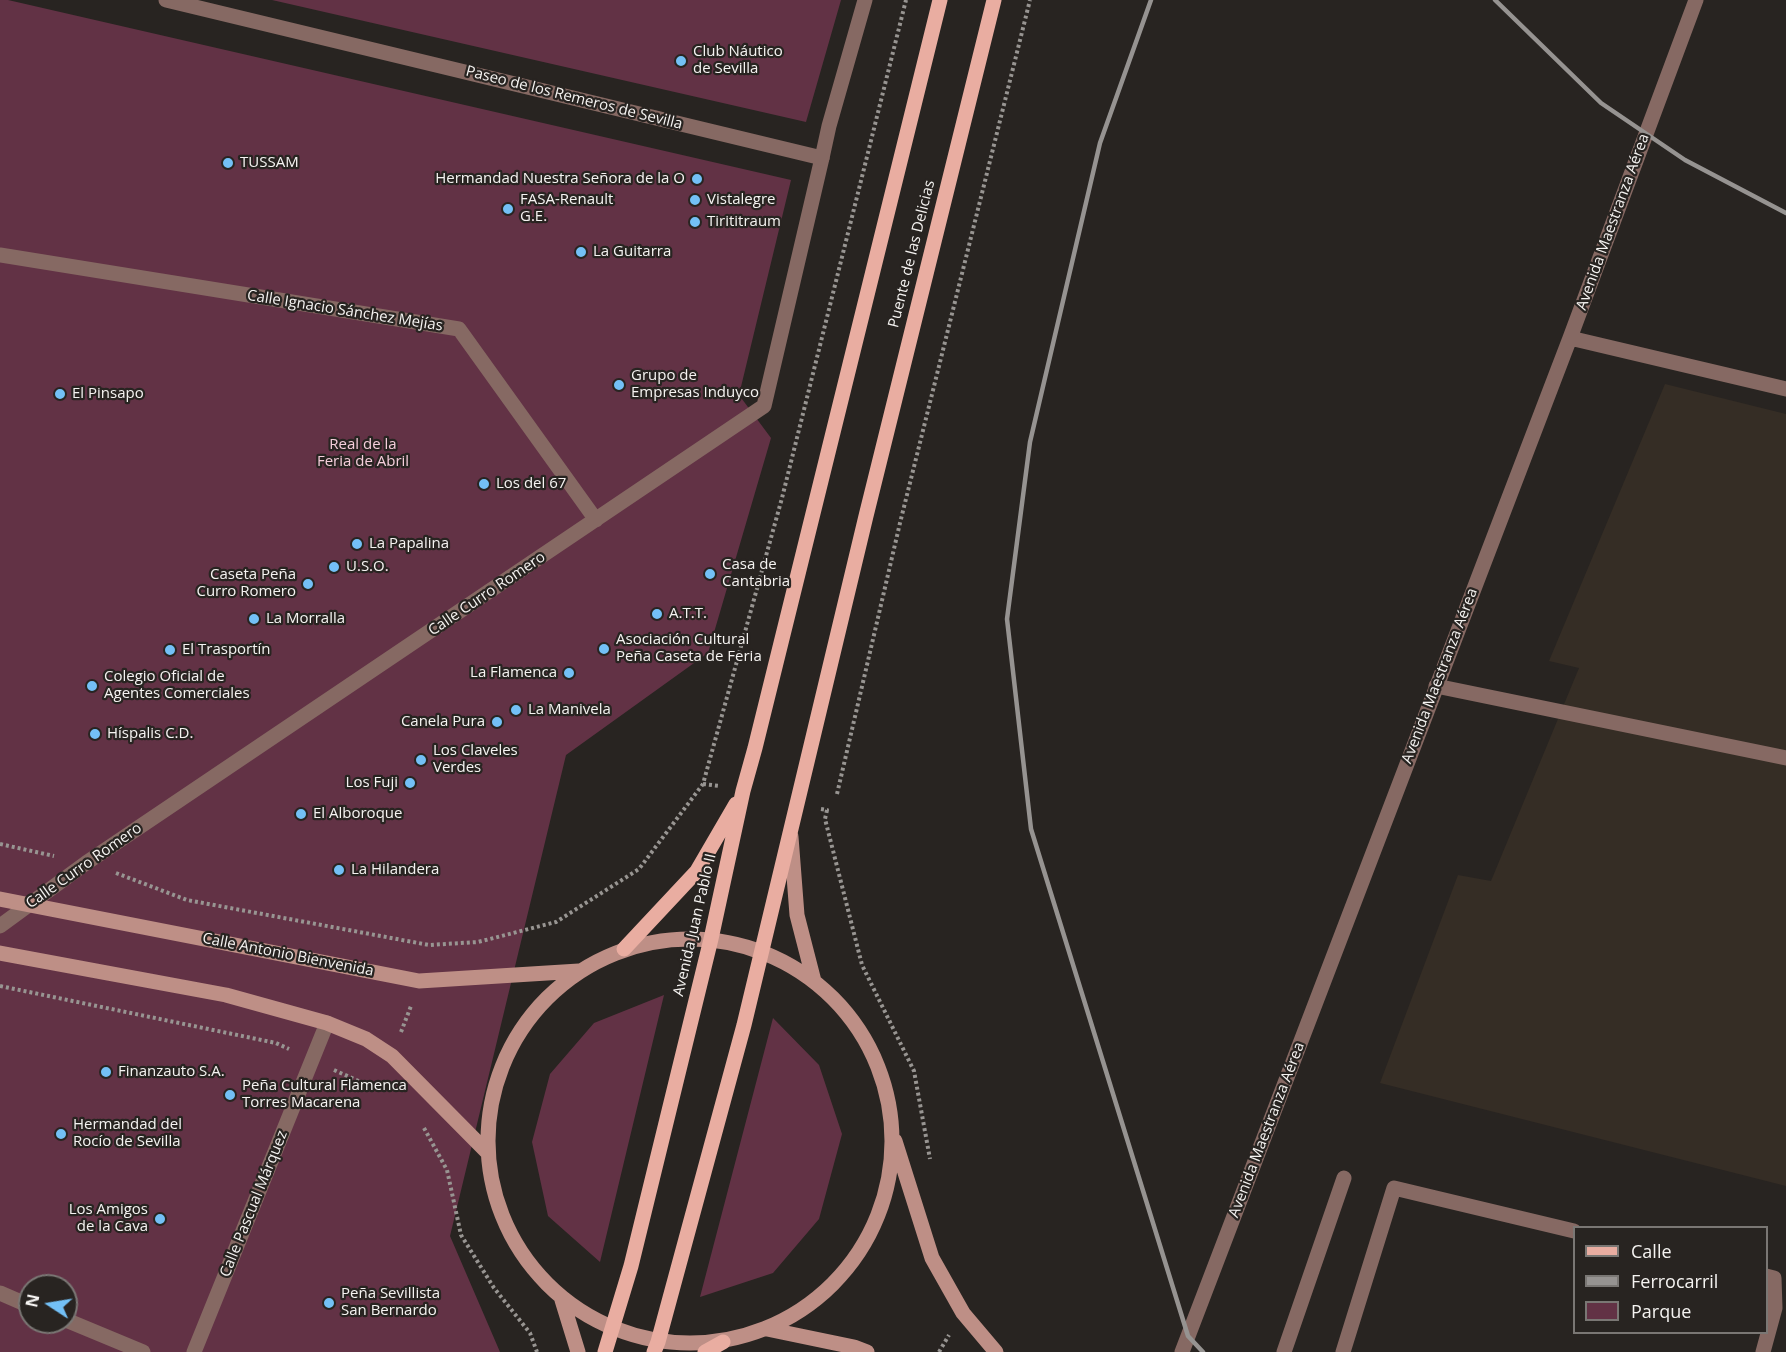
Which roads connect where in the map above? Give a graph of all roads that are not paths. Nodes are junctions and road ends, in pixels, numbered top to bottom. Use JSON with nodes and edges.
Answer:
{"nodes":[{"id":1,"x":166,"y":0,"type":"edge"},
{"id":2,"x":865,"y":0,"type":"edge"},
{"id":3,"x":940,"y":0,"type":"edge"},
{"id":4,"x":994,"y":0,"type":"edge"},
{"id":5,"x":1696,"y":0,"type":"edge"},
{"id":6,"x":187,"y":2,"type":"edge"},
{"id":7,"x":822,"y":158,"type":"junction"},
{"id":8,"x":0,"y":255,"type":"edge"},
{"id":9,"x":1570,"y":338,"type":"junction"},
{"id":10,"x":1786,"y":389,"type":"edge"},
{"id":11,"x":596,"y":520,"type":"junction"},
{"id":12,"x":1437,"y":686,"type":"junction"},
{"id":13,"x":1784,"y":756,"type":"edge"},
{"id":14,"x":743,"y":791,"type":"junction"},
{"id":15,"x":790,"y":832,"type":"junction"},
{"id":16,"x":0,"y":899,"type":"edge"},
{"id":17,"x":30,"y":905,"type":"junction"},
{"id":18,"x":0,"y":926,"type":"edge"},
{"id":19,"x":711,"y":939,"type":"junction"},
{"id":20,"x":624,"y":949,"type":"junction"},
{"id":21,"x":761,"y":951,"type":"junction"},
{"id":22,"x":0,"y":953,"type":"edge"},
{"id":23,"x":579,"y":971,"type":"junction"},
{"id":24,"x":814,"y":981,"type":"junction"},
{"id":25,"x":327,"y":1023,"type":"junction"},
{"id":26,"x":891,"y":1129,"type":"junction"},
{"id":27,"x":487,"y":1152,"type":"junction"},
{"id":28,"x":1344,"y":1178,"type":"dead end"},
{"id":29,"x":1573,"y":1231,"type":"edge"},
{"id":30,"x":1768,"y":1276,"type":"edge"},
{"id":31,"x":0,"y":1293,"type":"edge"},
{"id":32,"x":562,"y":1300,"type":"junction"},
{"id":33,"x":18,"y":1301,"type":"edge"},
{"id":34,"x":78,"y":1325,"type":"edge"},
{"id":35,"x":767,"y":1329,"type":"junction"},
{"id":36,"x":612,"y":1330,"type":"junction"},
{"id":37,"x":1768,"y":1334,"type":"edge"},
{"id":38,"x":1768,"y":1334,"type":"edge"},
{"id":39,"x":723,"y":1342,"type":"junction"},
{"id":40,"x":656,"y":1347,"type":"edge"},
{"id":41,"x":143,"y":1352,"type":"edge"},
{"id":42,"x":194,"y":1352,"type":"edge"},
{"id":43,"x":578,"y":1352,"type":"edge"},
{"id":44,"x":605,"y":1352,"type":"edge"},
{"id":45,"x":705,"y":1352,"type":"edge"},
{"id":46,"x":867,"y":1352,"type":"edge"},
{"id":47,"x":996,"y":1352,"type":"edge"},
{"id":48,"x":1183,"y":1352,"type":"edge"},
{"id":49,"x":1284,"y":1352,"type":"edge"},
{"id":50,"x":1343,"y":1352,"type":"edge"},
{"id":51,"x":1763,"y":1352,"type":"edge"}],
"edges":[{"from":1,"to":6,"type":"street","name":"Paseo de los Remeros de Sevilla"},
{"from":2,"to":7,"type":"street"},
{"from":3,"to":14,"type":"main road","name":"Avenida Juan Pablo II"},
{"from":4,"to":15,"type":"main road","name":"Puente de las Delicias"},
{"from":5,"to":9,"type":"street","name":"Avenida Maestranza Aérea"},
{"from":6,"to":7,"type":"street","name":"Paseo de los Remeros de Sevilla"},
{"from":7,"to":11,"type":"street","name":"Calle Curro Romero"},
{"from":8,"to":11,"type":"street","name":"Calle Ignacio Sánchez Mejías"},
{"from":9,"to":10,"type":"street"},
{"from":9,"to":12,"type":"street","name":"Avenida Maestranza Aérea"},
{"from":11,"to":17,"type":"street","name":"Calle Curro Romero"},
{"from":12,"to":13,"type":"street"},
{"from":12,"to":48,"type":"street","name":"Avenida Maestranza Aérea"},
{"from":14,"to":19,"type":"main road","name":"Avenida Juan Pablo II"},
{"from":14,"to":20,"type":"main road"},
{"from":15,"to":21,"type":"main road"},
{"from":15,"to":24,"type":"main road"},
{"from":16,"to":17,"type":"main road","name":"Calle Antonio Bienvenida"},
{"from":17,"to":18,"type":"street","name":"Calle Curro Romero"},
{"from":17,"to":23,"type":"main road","name":"Calle Antonio Bienvenida"},
{"from":19,"to":20,"type":"main road"},
{"from":19,"to":21,"type":"main road"},
{"from":19,"to":36,"type":"main road","name":"Avenida Juan Pablo II"},
{"from":20,"to":23,"type":"main road"},
{"from":21,"to":24,"type":"main road"},
{"from":21,"to":40,"type":"main road"},
{"from":22,"to":25,"type":"main road"},
{"from":23,"to":27,"type":"main road"},
{"from":24,"to":26,"type":"main road"},
{"from":25,"to":27,"type":"main road"},
{"from":25,"to":42,"type":"street","name":"Calle Pascual Márquez"},
{"from":26,"to":35,"type":"main road"},
{"from":26,"to":47,"type":"main road"},
{"from":27,"to":32,"type":"main road"},
{"from":28,"to":49,"type":"street"},
{"from":29,"to":50,"type":"street"},
{"from":30,"to":37,"type":"street"},
{"from":31,"to":33,"type":"street"},
{"from":32,"to":36,"type":"main road"},
{"from":32,"to":43,"type":"main road"},
{"from":34,"to":41,"type":"street"},
{"from":35,"to":39,"type":"main road"},
{"from":35,"to":46,"type":"main road"},
{"from":36,"to":40,"type":"main road"},
{"from":36,"to":44,"type":"main road","name":"Avenida Juan Pablo II"},
{"from":38,"to":51,"type":"street"},
{"from":39,"to":40,"type":"main road"},
{"from":39,"to":45,"type":"main road"}]}
